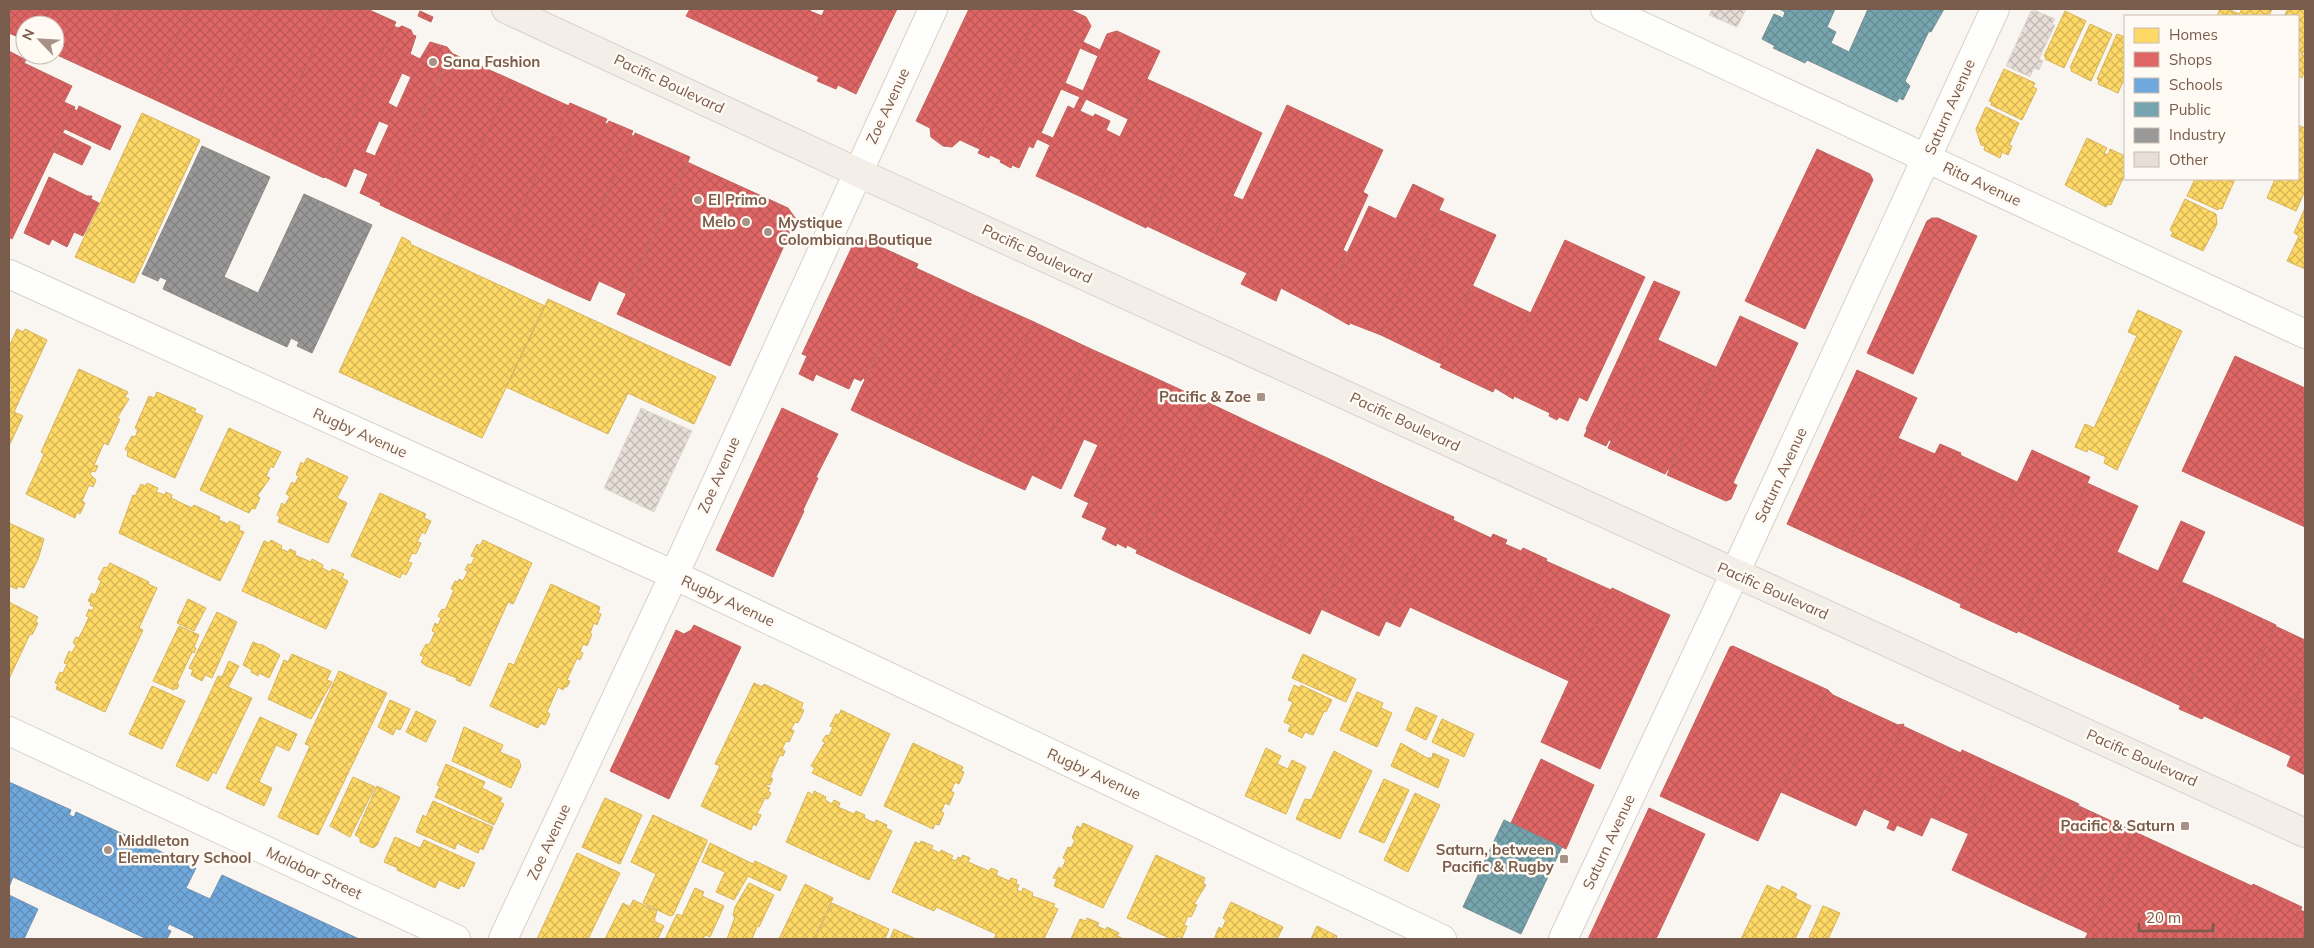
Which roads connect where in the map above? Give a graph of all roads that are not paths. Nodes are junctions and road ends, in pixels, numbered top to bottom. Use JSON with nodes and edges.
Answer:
{"nodes":[{"id":1,"x":506,"y":9,"type":"edge"},
{"id":2,"x":933,"y":9,"type":"edge"},
{"id":3,"x":1605,"y":9,"type":"edge"},
{"id":4,"x":1995,"y":9,"type":"edge"},
{"id":5,"x":1926,"y":159,"type":"junction"},
{"id":6,"x":857,"y":172,"type":"junction"},
{"id":7,"x":9,"y":274,"type":"edge"},
{"id":8,"x":2305,"y":334,"type":"edge"},
{"id":9,"x":1735,"y":573,"type":"junction"},
{"id":10,"x":674,"y":575,"type":"junction"},
{"id":11,"x":9,"y":731,"type":"edge"},
{"id":12,"x":2305,"y":833,"type":"edge"},
{"id":13,"x":456,"y":939,"type":"edge"},
{"id":14,"x":503,"y":939,"type":"edge"},
{"id":15,"x":1442,"y":939,"type":"edge"},
{"id":16,"x":1563,"y":939,"type":"edge"}],
"edges":[{"from":1,"to":6,"type":"main road","name":"Pacific Boulevard"},
{"from":2,"to":6,"type":"street","name":"Zoe Avenue"},
{"from":3,"to":5,"type":"street","name":"Rita Avenue"},
{"from":4,"to":5,"type":"street","name":"Saturn Avenue"},
{"from":5,"to":8,"type":"street","name":"Rita Avenue"},
{"from":5,"to":9,"type":"street","name":"Saturn Avenue"},
{"from":6,"to":9,"type":"main road","name":"Pacific Boulevard"},
{"from":6,"to":10,"type":"street","name":"Zoe Avenue"},
{"from":7,"to":10,"type":"street","name":"Rugby Avenue"},
{"from":9,"to":12,"type":"main road","name":"Pacific Boulevard"},
{"from":9,"to":16,"type":"street","name":"Saturn Avenue"},
{"from":10,"to":14,"type":"street","name":"Zoe Avenue"},
{"from":10,"to":15,"type":"street","name":"Rugby Avenue"},
{"from":11,"to":13,"type":"street","name":"Malabar Street"}]}
